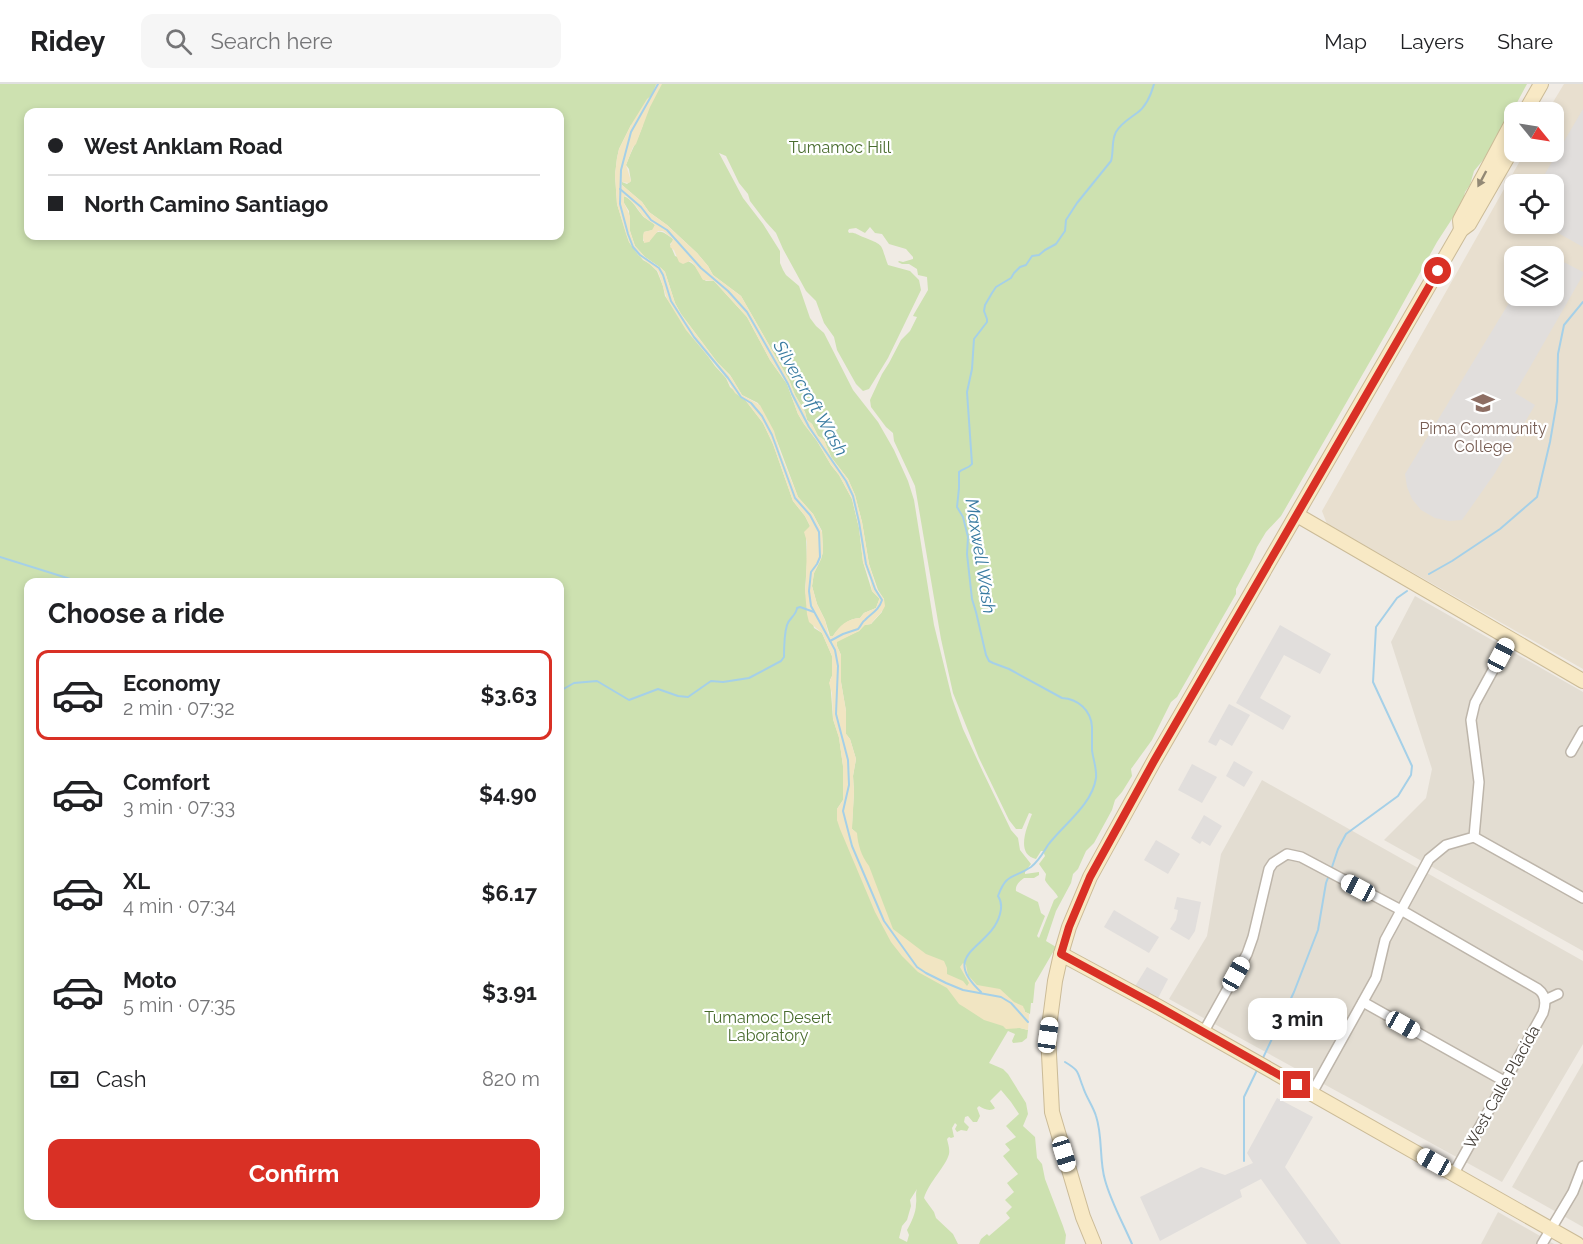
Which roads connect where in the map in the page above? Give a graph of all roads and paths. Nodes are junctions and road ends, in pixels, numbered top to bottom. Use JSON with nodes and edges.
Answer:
{"nodes":[{"id":1,"x":1533,"y":84,"type":"edge"},
{"id":2,"x":1541,"y":84,"type":"edge"},
{"id":3,"x":1550,"y":84,"type":"edge"},
{"id":4,"x":1523,"y":102,"type":"edge"},
{"id":5,"x":1531,"y":102,"type":"edge"},
{"id":6,"x":1539,"y":102,"type":"edge"},
{"id":7,"x":1504,"y":139,"type":"edge"},
{"id":8,"x":1505,"y":162,"type":"edge"},
{"id":9,"x":1461,"y":230,"type":"junction"},
{"id":10,"x":1297,"y":515,"type":"junction"},
{"id":11,"x":1510,"y":639,"type":"junction"},
{"id":12,"x":1583,"y":681,"type":"edge"},
{"id":13,"x":1583,"y":731,"type":"edge"},
{"id":14,"x":1571,"y":752,"type":"dead end"},
{"id":15,"x":1474,"y":837,"type":"junction"},
{"id":16,"x":1276,"y":847,"type":"dead end"},
{"id":17,"x":1283,"y":856,"type":"junction"},
{"id":18,"x":1583,"y":898,"type":"edge"},
{"id":19,"x":1401,"y":910,"type":"junction"},
{"id":20,"x":1061,"y":954,"type":"junction"},
{"id":21,"x":1558,"y":994,"type":"dead end"},
{"id":22,"x":1545,"y":1000,"type":"junction"},
{"id":23,"x":1363,"y":1002,"type":"junction"},
{"id":24,"x":1203,"y":1033,"type":"junction"},
{"id":25,"x":1504,"y":1081,"type":"junction"},
{"id":26,"x":1312,"y":1093,"type":"junction"},
{"id":27,"x":1583,"y":1166,"type":"edge"},
{"id":28,"x":1454,"y":1173,"type":"junction"},
{"id":29,"x":1551,"y":1229,"type":"junction"},
{"id":30,"x":1094,"y":1244,"type":"edge"},
{"id":31,"x":1542,"y":1244,"type":"edge"},
{"id":32,"x":1577,"y":1244,"type":"edge"}],
"edges":[{"from":1,"to":4,"type":"main road"},
{"from":2,"to":5,"type":"main road"},
{"from":3,"to":6,"type":"main road"},
{"from":7,"to":9,"type":"main road","one_way":true},
{"from":8,"to":9,"type":"main road"},
{"from":9,"to":10,"type":"main road"},
{"from":10,"to":11,"type":"main road"},
{"from":10,"to":20,"type":"main road"},
{"from":11,"to":12,"type":"main road"},
{"from":11,"to":15,"type":"street"},
{"from":13,"to":14,"type":"street"},
{"from":15,"to":18,"type":"street"},
{"from":15,"to":19,"type":"street"},
{"from":16,"to":17,"type":"street"},
{"from":17,"to":19,"type":"street"},
{"from":17,"to":24,"type":"street"},
{"from":19,"to":22,"type":"street"},
{"from":19,"to":23,"type":"street"},
{"from":20,"to":24,"type":"main road"},
{"from":20,"to":30,"type":"main road"},
{"from":21,"to":22,"type":"street"},
{"from":22,"to":25,"type":"street","name":"West Calle Placida"},
{"from":23,"to":25,"type":"street"},
{"from":23,"to":26,"type":"street"},
{"from":24,"to":26,"type":"main road"},
{"from":25,"to":28,"type":"street","name":"West Calle Placida"},
{"from":26,"to":28,"type":"main road"},
{"from":27,"to":29,"type":"street"},
{"from":28,"to":29,"type":"main road"},
{"from":29,"to":31,"type":"street"},
{"from":29,"to":32,"type":"main road"}]}
